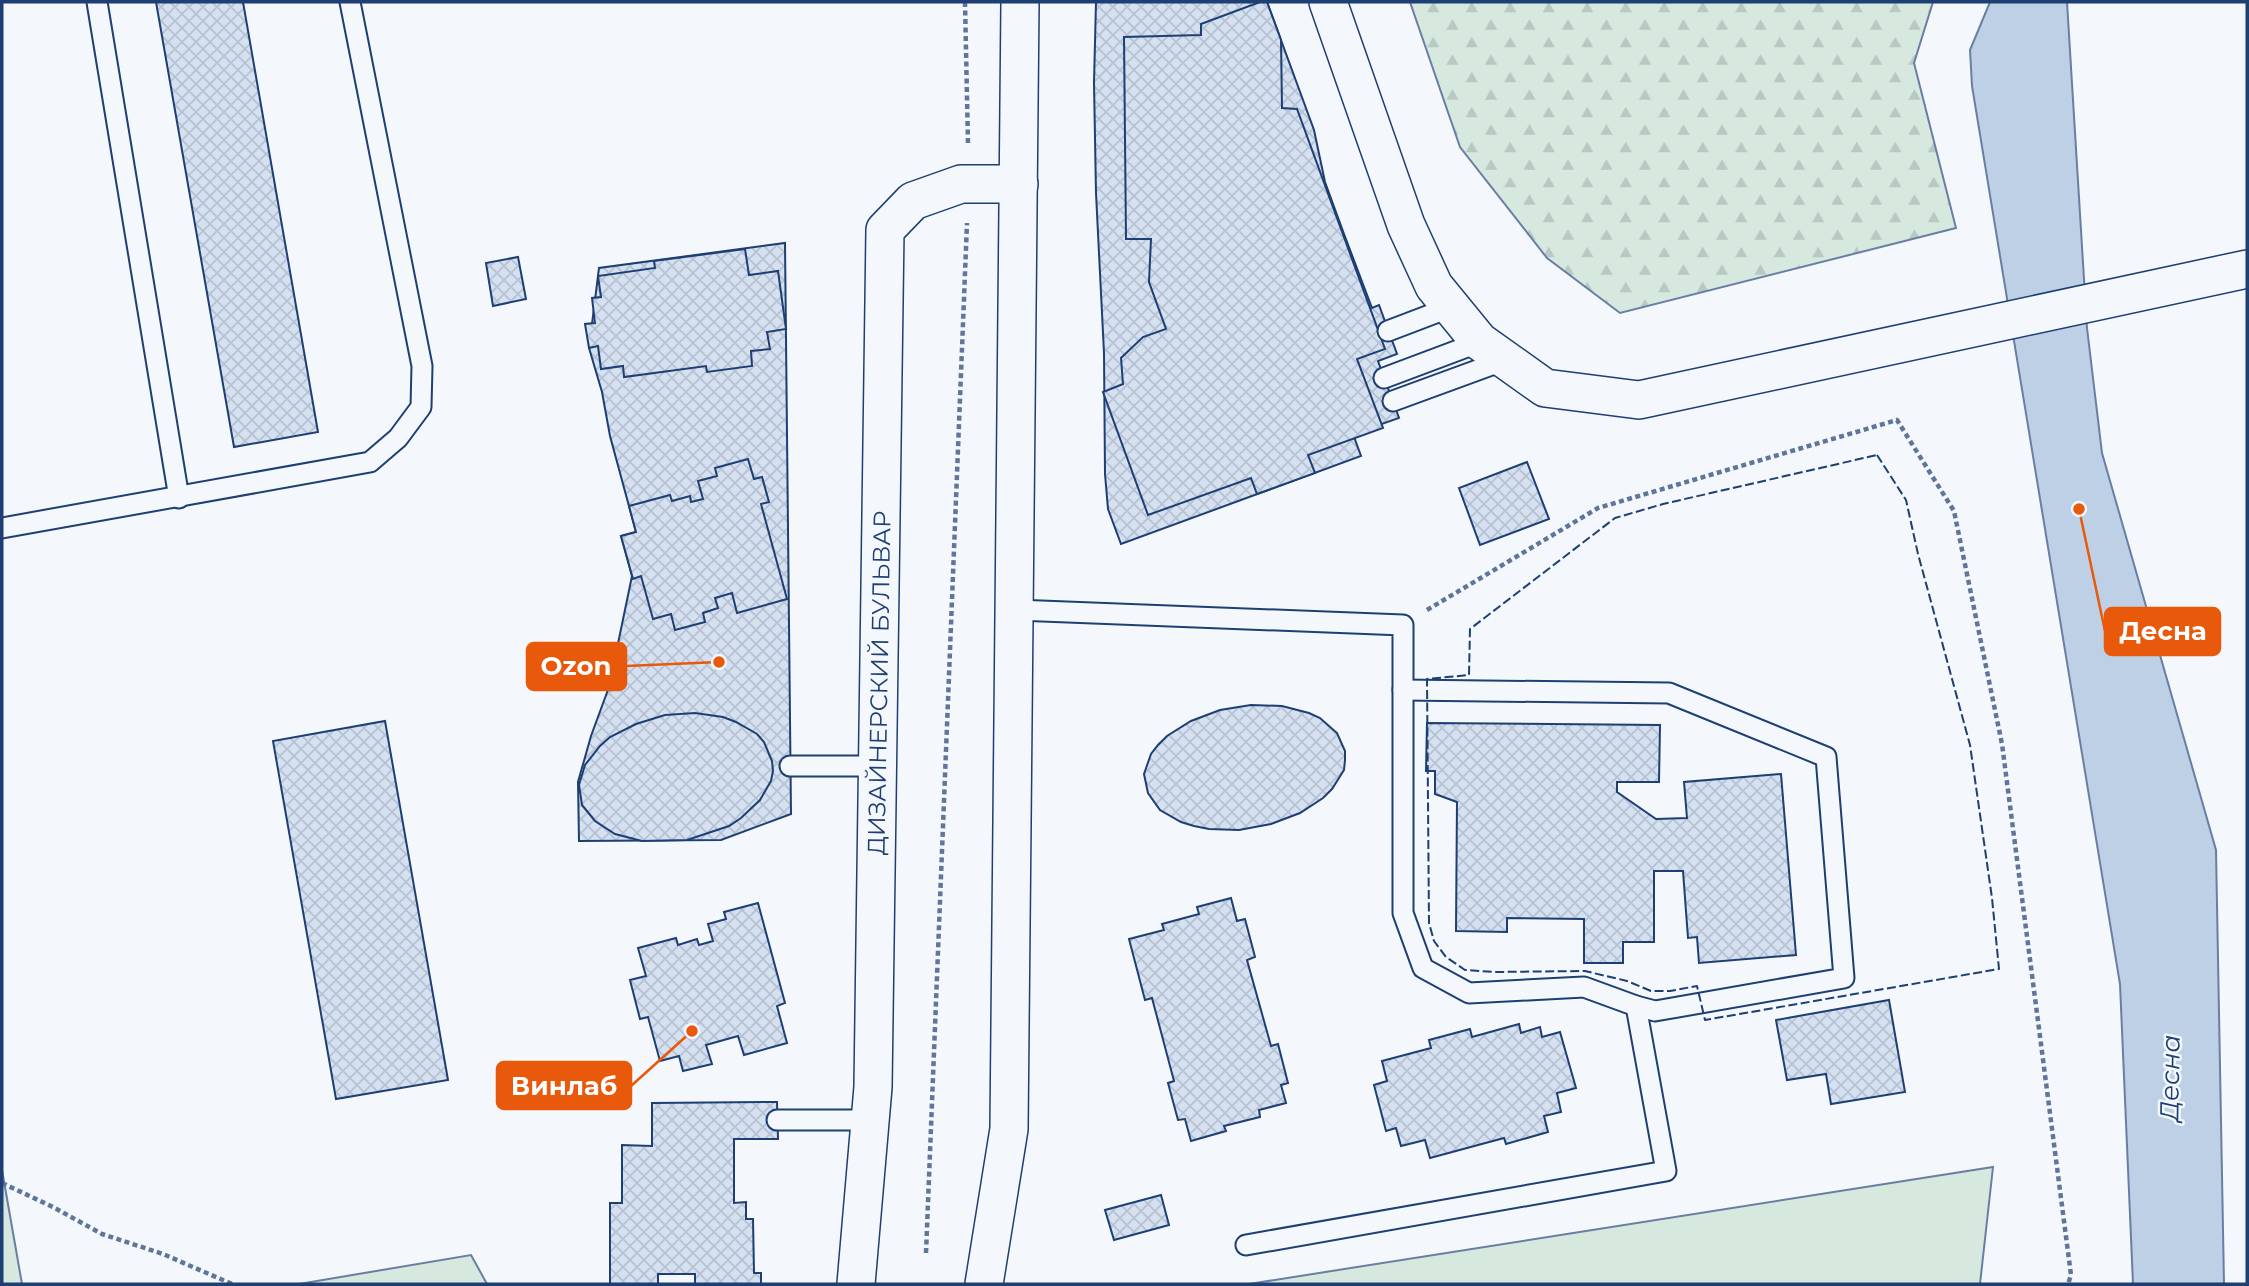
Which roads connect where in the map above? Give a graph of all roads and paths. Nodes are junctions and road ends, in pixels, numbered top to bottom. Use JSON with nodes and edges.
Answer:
{"nodes":[{"id":1,"x":97,"y":2,"type":"edge"},
{"id":2,"x":350,"y":2,"type":"edge"},
{"id":3,"x":965,"y":2,"type":"edge"},
{"id":4,"x":1020,"y":2,"type":"edge"},
{"id":5,"x":1328,"y":2,"type":"edge"},
{"id":6,"x":969,"y":184,"type":"junction"},
{"id":7,"x":1019,"y":184,"type":"junction"},
{"id":8,"x":2247,"y":270,"type":"edge"},
{"id":9,"x":1451,"y":307,"type":"junction"},
{"id":10,"x":1388,"y":331,"type":"dead end"},
{"id":11,"x":1493,"y":351,"type":"junction"},
{"id":12,"x":1384,"y":378,"type":"dead end"},
{"id":13,"x":1393,"y":401,"type":"dead end"},
{"id":14,"x":179,"y":498,"type":"junction"},
{"id":15,"x":2,"y":528,"type":"edge"},
{"id":16,"x":1015,"y":610,"type":"junction"},
{"id":17,"x":1403,"y":625,"type":"junction"},
{"id":18,"x":1403,"y":690,"type":"junction"},
{"id":19,"x":790,"y":766,"type":"dead end"},
{"id":20,"x":878,"y":766,"type":"junction"},
{"id":21,"x":1636,"y":1006,"type":"junction"},
{"id":22,"x":777,"y":1120,"type":"dead end"},
{"id":23,"x":869,"y":1120,"type":"junction"},
{"id":24,"x":2,"y":1183,"type":"edge"},
{"id":25,"x":1246,"y":1245,"type":"dead end"},
{"id":26,"x":926,"y":1253,"type":"dead end"},
{"id":27,"x":232,"y":1284,"type":"edge"},
{"id":28,"x":856,"y":1284,"type":"edge"},
{"id":29,"x":984,"y":1284,"type":"edge"},
{"id":30,"x":2068,"y":1284,"type":"edge"}],
"edges":[{"from":1,"to":14,"type":"lane"},
{"from":2,"to":14,"type":"lane"},
{"from":3,"to":6,"type":"path"},
{"from":4,"to":7,"type":"street"},
{"from":5,"to":9,"type":"street"},
{"from":6,"to":7,"type":"street","name":"ДИЗАЙНЕРСКИЙ БУЛЬВАР"},
{"from":6,"to":20,"type":"street","name":"ДИЗАЙНЕРСКИЙ БУЛЬВАР"},
{"from":6,"to":26,"type":"path"},
{"from":7,"to":16,"type":"street"},
{"from":8,"to":11,"type":"street"},
{"from":9,"to":10,"type":"lane"},
{"from":9,"to":11,"type":"street"},
{"from":11,"to":12,"type":"lane"},
{"from":11,"to":13,"type":"lane"},
{"from":14,"to":15,"type":"lane"},
{"from":16,"to":17,"type":"lane"},
{"from":16,"to":29,"type":"street"},
{"from":17,"to":18,"type":"lane"},
{"from":17,"to":30,"type":"path"},
{"from":18,"to":21,"type":"lane"},
{"from":18,"to":21,"type":"lane"},
{"from":19,"to":20,"type":"lane"},
{"from":20,"to":23,"type":"street","name":"ДИЗАЙНЕРСКИЙ БУЛЬВАР"},
{"from":21,"to":25,"type":"lane"},
{"from":22,"to":23,"type":"lane"},
{"from":23,"to":28,"type":"street","name":"ДИЗАЙНЕРСКИЙ БУЛЬВАР"},
{"from":24,"to":27,"type":"path"}]}
